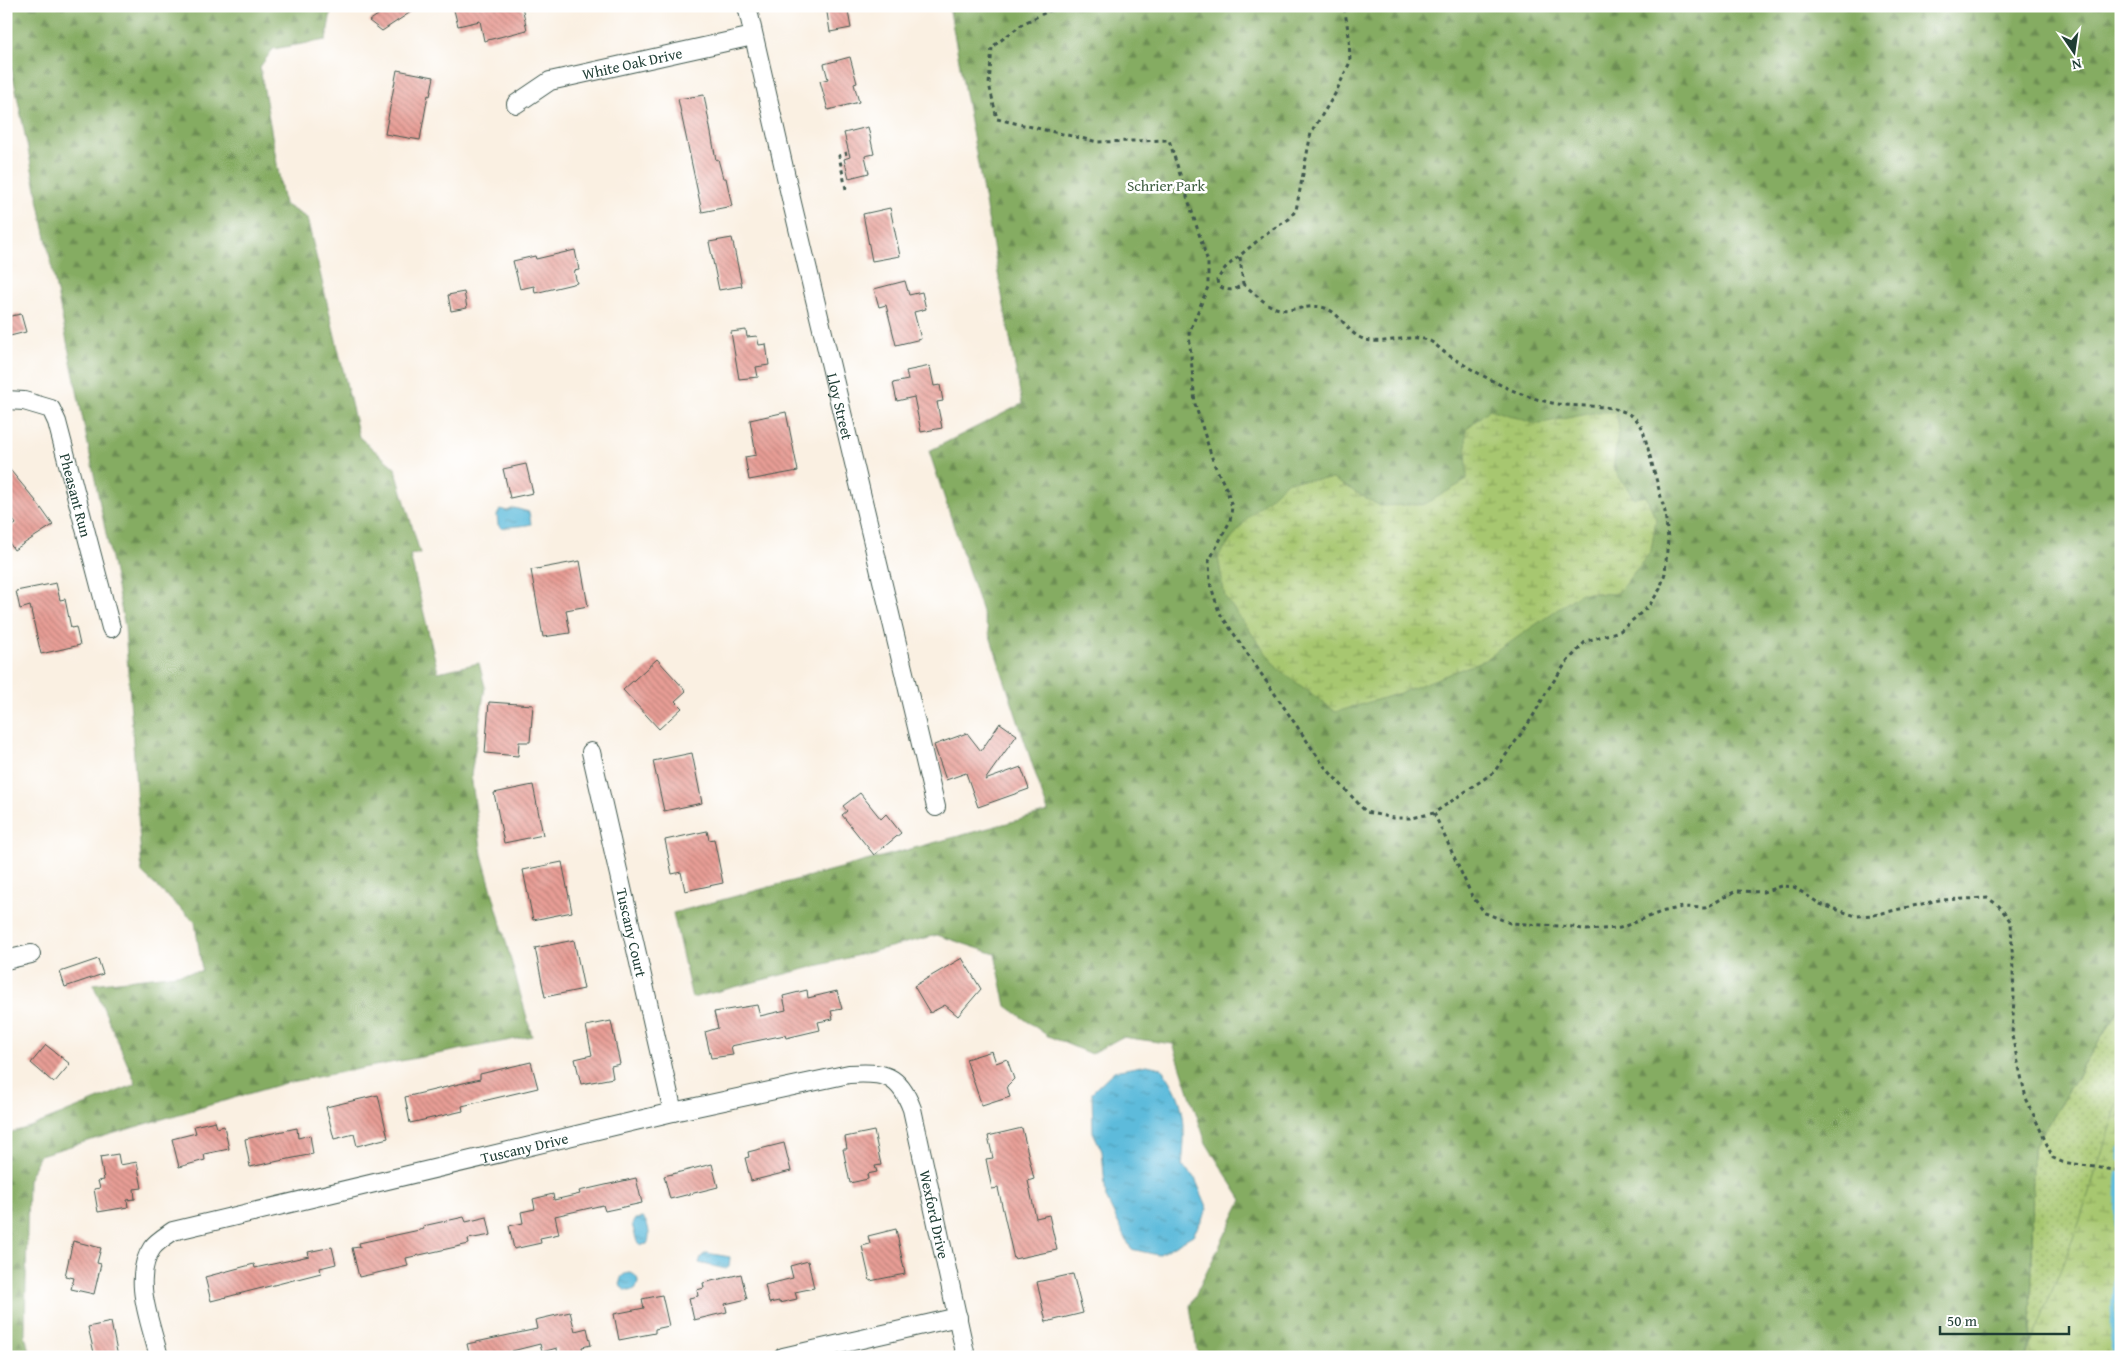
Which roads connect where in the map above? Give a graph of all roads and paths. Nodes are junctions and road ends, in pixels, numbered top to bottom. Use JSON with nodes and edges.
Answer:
{"nodes":[{"id":1,"x":747,"y":6,"type":"edge"},
{"id":2,"x":1058,"y":6,"type":"edge"},
{"id":3,"x":1344,"y":6,"type":"edge"},
{"id":4,"x":752,"y":36,"type":"junction"},
{"id":5,"x":516,"y":104,"type":"dead end"},
{"id":6,"x":847,"y":153,"type":"dead end"},
{"id":7,"x":846,"y":188,"type":"dead end"},
{"id":8,"x":1240,"y":257,"type":"junction"},
{"id":9,"x":1218,"y":283,"type":"junction"},
{"id":10,"x":1208,"y":284,"type":"junction"},
{"id":11,"x":1243,"y":284,"type":"junction"},
{"id":12,"x":6,"y":400,"type":"edge"},
{"id":13,"x":110,"y":628,"type":"dead end"},
{"id":14,"x":591,"y":752,"type":"dead end"},
{"id":15,"x":936,"y":807,"type":"dead end"},
{"id":16,"x":1434,"y":813,"type":"junction"},
{"id":17,"x":31,"y":954,"type":"dead end"},
{"id":18,"x":6,"y":960,"type":"edge"},
{"id":19,"x":892,"y":1079,"type":"joint"},
{"id":20,"x":673,"y":1112,"type":"junction"},
{"id":21,"x":2121,"y":1171,"type":"edge"},
{"id":22,"x":958,"y":1317,"type":"junction"},
{"id":23,"x":159,"y":1357,"type":"edge"},
{"id":24,"x":783,"y":1357,"type":"edge"},
{"id":25,"x":966,"y":1357,"type":"edge"}],
"edges":[{"from":1,"to":4,"type":"street","name":"Lloy Street"},
{"from":2,"to":10,"type":"path"},
{"from":3,"to":8,"type":"path"},
{"from":4,"to":5,"type":"street","name":"White Oak Drive"},
{"from":4,"to":15,"type":"street","name":"Lloy Street"},
{"from":6,"to":7,"type":"path"},
{"from":8,"to":9,"type":"path"},
{"from":8,"to":11,"type":"path"},
{"from":9,"to":10,"type":"path"},
{"from":9,"to":11,"type":"path"},
{"from":10,"to":16,"type":"path"},
{"from":11,"to":16,"type":"path"},
{"from":12,"to":13,"type":"street","name":"Pheasant Run"},
{"from":14,"to":20,"type":"street","name":"Tuscany Court"},
{"from":16,"to":21,"type":"path"},
{"from":17,"to":18,"type":"street"},
{"from":19,"to":20,"type":"street","name":"Tuscany Drive"},
{"from":19,"to":22,"type":"street","name":"Wexford Drive"},
{"from":20,"to":23,"type":"street","name":"Tuscany Drive"},
{"from":22,"to":24,"type":"street"},
{"from":22,"to":25,"type":"street","name":"Wexford Drive"}]}
